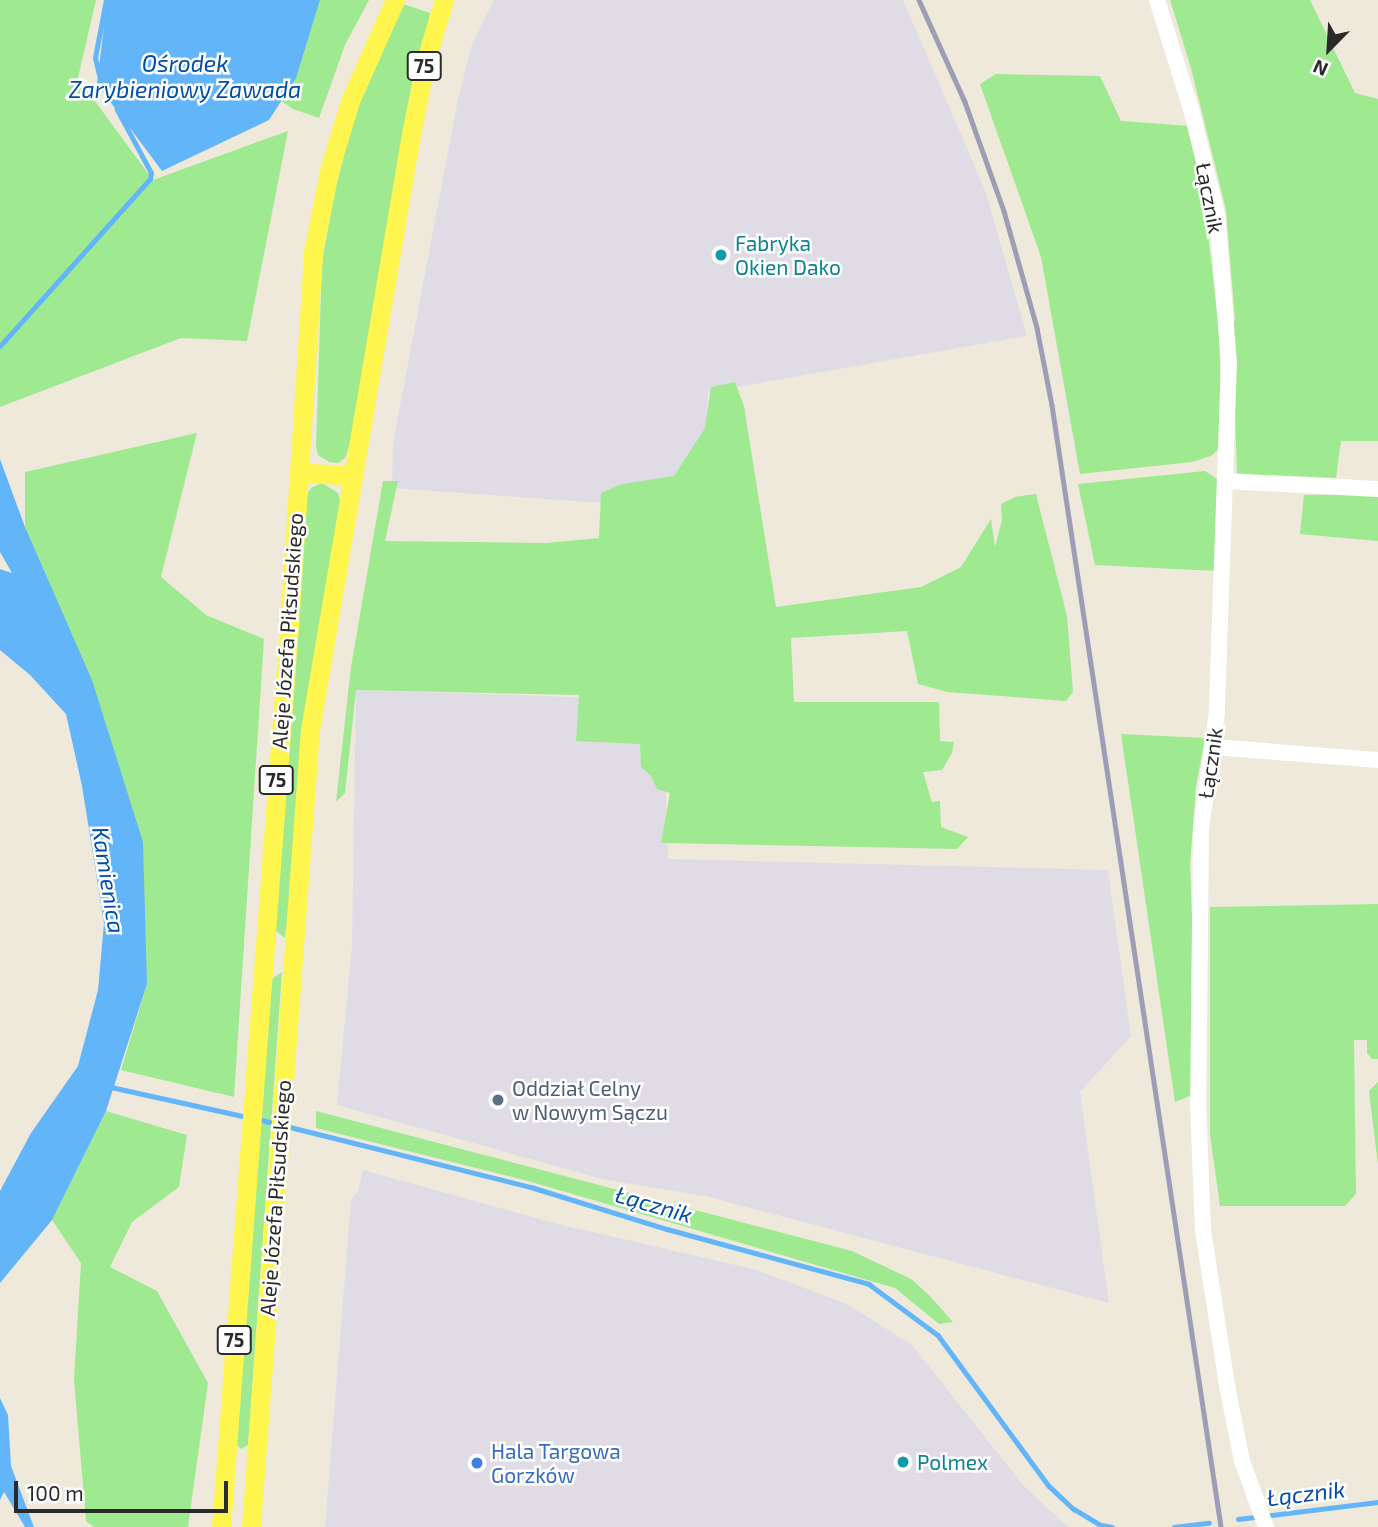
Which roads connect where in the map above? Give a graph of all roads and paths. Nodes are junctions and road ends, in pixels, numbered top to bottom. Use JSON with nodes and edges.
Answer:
{"nodes":[{"id":1,"x":395,"y":0,"type":"edge"},
{"id":2,"x":444,"y":0,"type":"edge"},
{"id":3,"x":1157,"y":0,"type":"edge"},
{"id":4,"x":299,"y":472,"type":"junction"},
{"id":5,"x":352,"y":476,"type":"junction"},
{"id":6,"x":1226,"y":481,"type":"junction"},
{"id":7,"x":1378,"y":489,"type":"edge"},
{"id":8,"x":1213,"y":747,"type":"junction"},
{"id":9,"x":1378,"y":760,"type":"edge"},
{"id":10,"x":225,"y":1461,"type":"junction"},
{"id":11,"x":255,"y":1464,"type":"junction"},
{"id":12,"x":1266,"y":1526,"type":"edge"},
{"id":13,"x":221,"y":1527,"type":"edge"},
{"id":14,"x":251,"y":1527,"type":"edge"}],
"edges":[{"from":1,"to":4,"type":"main road","name":"Aleje Józefa Piłsudskiego","number":"75"},
{"from":2,"to":5,"type":"main road","name":"Aleje Józefa Piłsudskiego","number":"75"},
{"from":3,"to":6,"type":"street","name":"Łącznik"},
{"from":4,"to":5,"type":"main road"},
{"from":4,"to":10,"type":"main road","name":"Aleje Józefa Piłsudskiego","number":"75"},
{"from":5,"to":11,"type":"main road","name":"Aleje Józefa Piłsudskiego","number":"75"},
{"from":6,"to":7,"type":"street"},
{"from":6,"to":8,"type":"street","name":"Łącznik"},
{"from":8,"to":9,"type":"street"},
{"from":8,"to":12,"type":"street","name":"Łącznik"},
{"from":10,"to":11,"type":"main road"},
{"from":10,"to":13,"type":"main road","name":"Aleje Józefa Piłsudskiego","number":"75"},
{"from":11,"to":14,"type":"main road","name":"Aleje Józefa Piłsudskiego","number":"75"}]}
